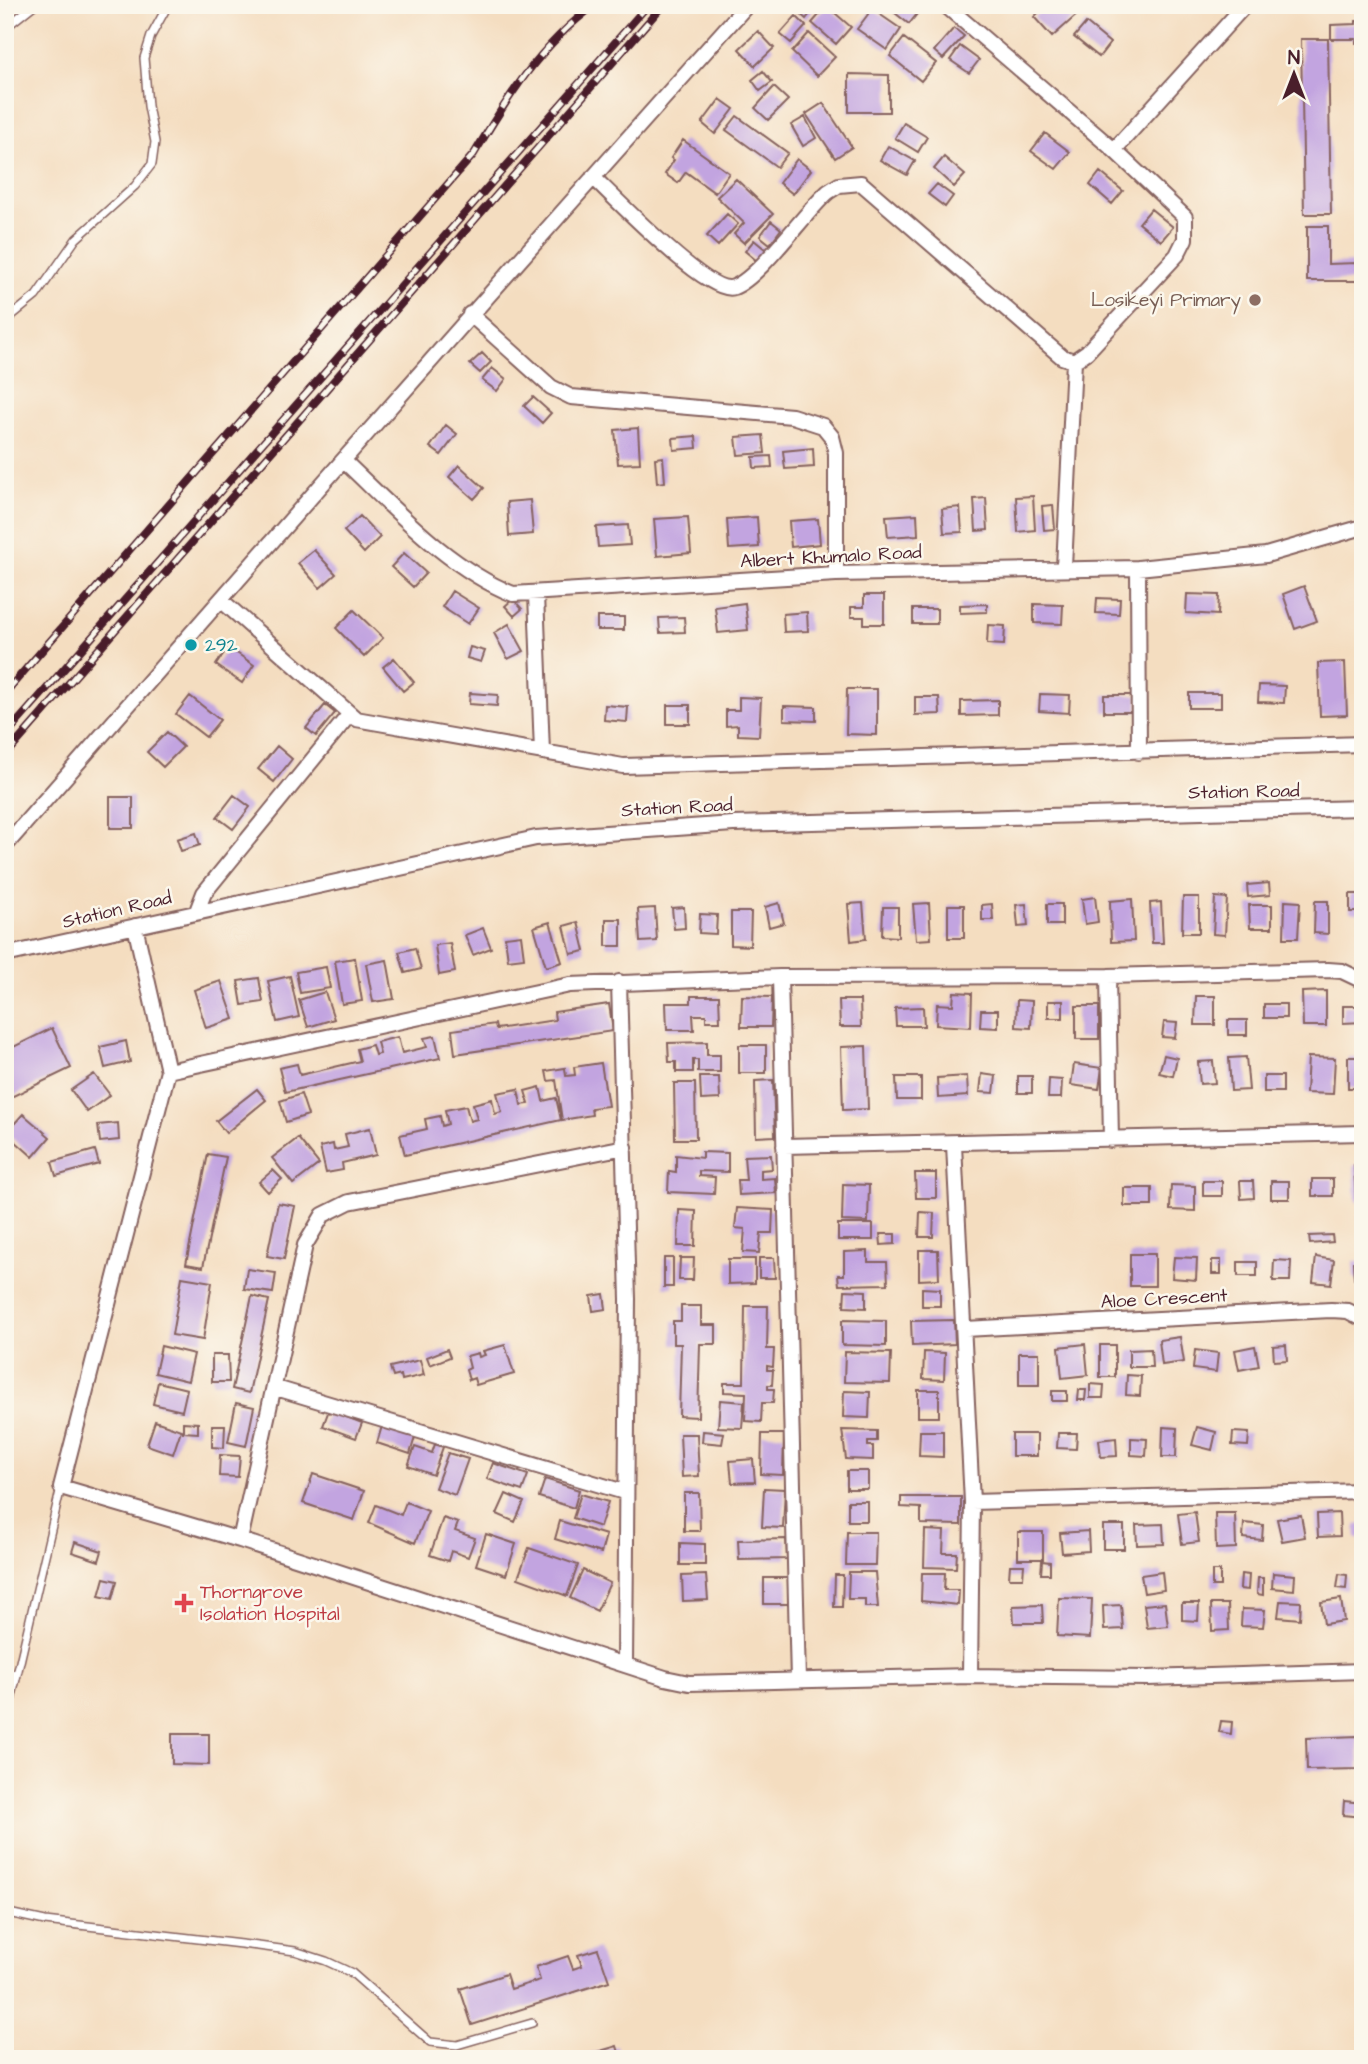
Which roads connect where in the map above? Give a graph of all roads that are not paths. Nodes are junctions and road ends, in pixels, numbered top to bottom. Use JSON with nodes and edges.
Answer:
{"nodes":[{"id":1,"x":34,"y":5,"type":"edge"},
{"id":2,"x":168,"y":5,"type":"edge"},
{"id":3,"x":747,"y":5,"type":"edge"},
{"id":4,"x":945,"y":5,"type":"edge"},
{"id":5,"x":1237,"y":8,"type":"edge"},
{"id":6,"x":5,"y":28,"type":"edge"},
{"id":7,"x":1114,"y":150,"type":"junction"},
{"id":8,"x":593,"y":177,"type":"junction"},
{"id":9,"x":470,"y":314,"type":"junction"},
{"id":10,"x":5,"y":321,"type":"edge"},
{"id":11,"x":1074,"y":361,"type":"junction"},
{"id":12,"x":345,"y":462,"type":"junction"},
{"id":13,"x":1363,"y":527,"type":"edge"},
{"id":14,"x":1064,"y":567,"type":"junction"},
{"id":15,"x":1138,"y":568,"type":"junction"},
{"id":16,"x":836,"y":574,"type":"junction"},
{"id":17,"x":536,"y":594,"type":"junction"},
{"id":18,"x":221,"y":600,"type":"junction"},
{"id":19,"x":349,"y":715,"type":"junction"},
{"id":20,"x":1363,"y":744,"type":"edge"},
{"id":21,"x":542,"y":752,"type":"junction"},
{"id":22,"x":1139,"y":752,"type":"junction"},
{"id":23,"x":1363,"y":808,"type":"edge"},
{"id":24,"x":5,"y":846,"type":"edge"},
{"id":25,"x":197,"y":911,"type":"junction"},
{"id":26,"x":135,"y":926,"type":"junction"},
{"id":27,"x":5,"y":955,"type":"edge"},
{"id":28,"x":1108,"y":976,"type":"junction"},
{"id":29,"x":780,"y":977,"type":"junction"},
{"id":30,"x":1363,"y":981,"type":"edge"},
{"id":31,"x":620,"y":982,"type":"junction"},
{"id":32,"x":168,"y":1071,"type":"junction"},
{"id":33,"x":1363,"y":1133,"type":"edge"},
{"id":34,"x":1111,"y":1140,"type":"junction"},
{"id":35,"x":954,"y":1144,"type":"junction"},
{"id":36,"x":784,"y":1146,"type":"junction"},
{"id":37,"x":625,"y":1147,"type":"junction"},
{"id":38,"x":1363,"y":1319,"type":"edge"},
{"id":39,"x":965,"y":1329,"type":"junction"},
{"id":40,"x":276,"y":1388,"type":"junction"},
{"id":41,"x":61,"y":1487,"type":"junction"},
{"id":42,"x":624,"y":1492,"type":"junction"},
{"id":43,"x":1363,"y":1492,"type":"edge"},
{"id":44,"x":972,"y":1502,"type":"junction"},
{"id":45,"x":240,"y":1540,"type":"junction"},
{"id":46,"x":625,"y":1665,"type":"junction"},
{"id":47,"x":1363,"y":1671,"type":"edge"},
{"id":48,"x":16,"y":1672,"type":"junction"},
{"id":49,"x":5,"y":1676,"type":"edge"},
{"id":50,"x":970,"y":1676,"type":"junction"},
{"id":51,"x":798,"y":1680,"type":"junction"},
{"id":52,"x":5,"y":1726,"type":"edge"},
{"id":53,"x":5,"y":1908,"type":"edge"},
{"id":54,"x":532,"y":2023,"type":"dead end"}],
"edges":[{"from":1,"to":6,"type":"lane"},
{"from":2,"to":10,"type":"lane"},
{"from":3,"to":8,"type":"street"},
{"from":4,"to":7,"type":"street"},
{"from":5,"to":7,"type":"street"},
{"from":7,"to":11,"type":"street"},
{"from":8,"to":9,"type":"street"},
{"from":8,"to":11,"type":"street"},
{"from":9,"to":12,"type":"street"},
{"from":9,"to":16,"type":"street"},
{"from":11,"to":14,"type":"street"},
{"from":12,"to":17,"type":"street","name":"Albert Khumalo Road"},
{"from":12,"to":18,"type":"street"},
{"from":13,"to":15,"type":"street","name":"Albert Khumalo Road"},
{"from":14,"to":15,"type":"street","name":"Albert Khumalo Road"},
{"from":14,"to":16,"type":"street","name":"Albert Khumalo Road"},
{"from":15,"to":22,"type":"street"},
{"from":16,"to":17,"type":"street","name":"Albert Khumalo Road"},
{"from":17,"to":21,"type":"street"},
{"from":18,"to":19,"type":"street"},
{"from":18,"to":24,"type":"street"},
{"from":19,"to":21,"type":"street"},
{"from":19,"to":25,"type":"street"},
{"from":20,"to":22,"type":"street"},
{"from":21,"to":22,"type":"street"},
{"from":23,"to":25,"type":"street","name":"Station Road"},
{"from":25,"to":26,"type":"street","name":"Station Road"},
{"from":26,"to":27,"type":"street","name":"Station Road"},
{"from":26,"to":32,"type":"street"},
{"from":28,"to":29,"type":"street"},
{"from":28,"to":30,"type":"street"},
{"from":28,"to":34,"type":"street"},
{"from":29,"to":31,"type":"street"},
{"from":29,"to":36,"type":"street"},
{"from":31,"to":32,"type":"street"},
{"from":31,"to":37,"type":"street"},
{"from":32,"to":41,"type":"street"},
{"from":33,"to":34,"type":"street"},
{"from":34,"to":35,"type":"street"},
{"from":35,"to":36,"type":"street"},
{"from":35,"to":39,"type":"street"},
{"from":36,"to":51,"type":"street"},
{"from":37,"to":40,"type":"street"},
{"from":37,"to":42,"type":"street"},
{"from":38,"to":39,"type":"street","name":"Aloe Crescent"},
{"from":39,"to":44,"type":"street"},
{"from":40,"to":42,"type":"street"},
{"from":40,"to":45,"type":"street"},
{"from":41,"to":45,"type":"street"},
{"from":41,"to":48,"type":"lane"},
{"from":42,"to":46,"type":"street"},
{"from":43,"to":44,"type":"street"},
{"from":44,"to":50,"type":"street"},
{"from":45,"to":46,"type":"street"},
{"from":46,"to":51,"type":"street"},
{"from":47,"to":50,"type":"street"},
{"from":48,"to":49,"type":"lane"},
{"from":48,"to":52,"type":"lane"},
{"from":50,"to":51,"type":"street"},
{"from":53,"to":54,"type":"lane"}]}
